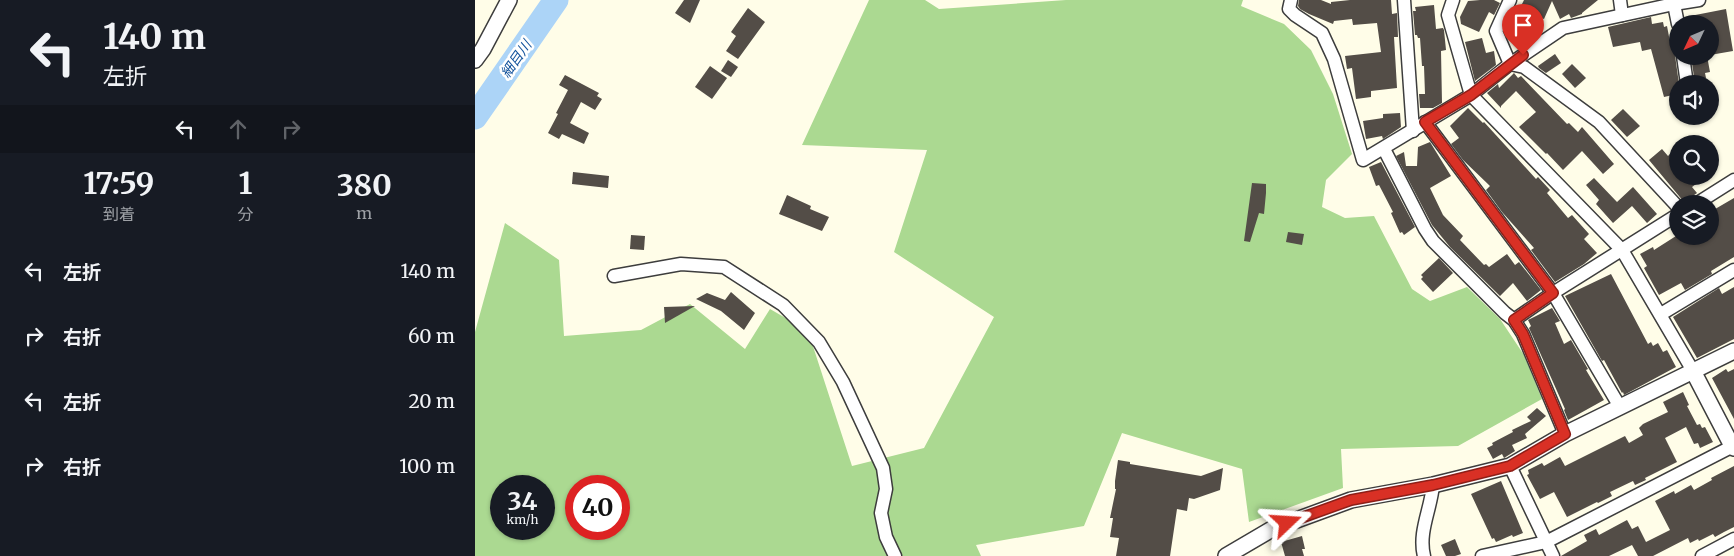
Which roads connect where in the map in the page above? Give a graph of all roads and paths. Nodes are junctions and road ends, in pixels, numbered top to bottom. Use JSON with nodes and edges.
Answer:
{"nodes":[{"id":1,"x":509,"y":0,"type":"edge"},
{"id":2,"x":1291,"y":0,"type":"edge"},
{"id":3,"x":1404,"y":0,"type":"edge"},
{"id":4,"x":1453,"y":0,"type":"edge"},
{"id":5,"x":1510,"y":0,"type":"edge"},
{"id":6,"x":1620,"y":0,"type":"edge"},
{"id":7,"x":1699,"y":0,"type":"edge"},
{"id":8,"x":1675,"y":4,"type":"junction"},
{"id":9,"x":1622,"y":15,"type":"junction"},
{"id":10,"x":1677,"y":15,"type":"edge"},
{"id":11,"x":475,"y":60,"type":"edge"},
{"id":12,"x":1510,"y":64,"type":"junction"},
{"id":13,"x":1471,"y":95,"type":"junction"},
{"id":14,"x":1425,"y":122,"type":"junction"},
{"id":15,"x":1413,"y":131,"type":"junction"},
{"id":16,"x":1384,"y":149,"type":"junction"},
{"id":17,"x":1734,"y":180,"type":"edge"},
{"id":18,"x":1710,"y":195,"type":"edge"},
{"id":19,"x":1669,"y":197,"type":"edge"},
{"id":20,"x":1669,"y":220,"type":"edge"},
{"id":21,"x":1622,"y":250,"type":"junction"},
{"id":22,"x":1734,"y":270,"type":"edge"},
{"id":23,"x":614,"y":276,"type":"dead end"},
{"id":24,"x":1553,"y":293,"type":"junction"},
{"id":25,"x":1661,"y":314,"type":"junction"},
{"id":26,"x":1514,"y":320,"type":"junction"},
{"id":27,"x":1734,"y":351,"type":"edge"},
{"id":28,"x":1693,"y":371,"type":"junction"},
{"id":29,"x":1620,"y":407,"type":"junction"},
{"id":30,"x":1565,"y":434,"type":"junction"},
{"id":31,"x":1733,"y":447,"type":"edge"},
{"id":32,"x":1510,"y":466,"type":"junction"},
{"id":33,"x":1433,"y":485,"type":"junction"},
{"id":34,"x":1734,"y":539,"type":"edge"},
{"id":35,"x":1546,"y":542,"type":"junction"},
{"id":36,"x":895,"y":556,"type":"edge"},
{"id":37,"x":1226,"y":556,"type":"edge"},
{"id":38,"x":1424,"y":556,"type":"edge"},
{"id":39,"x":1482,"y":556,"type":"edge"},
{"id":40,"x":1553,"y":556,"type":"edge"},
{"id":41,"x":1702,"y":556,"type":"edge"}],
"edges":[{"from":1,"to":11,"type":"street"},
{"from":2,"to":16,"type":"street"},
{"from":3,"to":15,"type":"street"},
{"from":4,"to":13,"type":"street"},
{"from":5,"to":12,"type":"street"},
{"from":6,"to":9,"type":"street"},
{"from":7,"to":8,"type":"street"},
{"from":8,"to":9,"type":"street"},
{"from":8,"to":10,"type":"street"},
{"from":9,"to":12,"type":"street"},
{"from":12,"to":13,"type":"street"},
{"from":12,"to":19,"type":"street"},
{"from":13,"to":14,"type":"street"},
{"from":13,"to":21,"type":"street"},
{"from":14,"to":15,"type":"street"},
{"from":14,"to":24,"type":"street"},
{"from":15,"to":16,"type":"street"},
{"from":16,"to":26,"type":"street"},
{"from":17,"to":18,"type":"street"},
{"from":20,"to":21,"type":"street"},
{"from":21,"to":24,"type":"street"},
{"from":21,"to":25,"type":"street"},
{"from":22,"to":25,"type":"street"},
{"from":23,"to":36,"type":"street"},
{"from":24,"to":26,"type":"street"},
{"from":24,"to":29,"type":"street"},
{"from":25,"to":28,"type":"street"},
{"from":26,"to":30,"type":"street"},
{"from":27,"to":28,"type":"street"},
{"from":28,"to":29,"type":"street"},
{"from":28,"to":31,"type":"street"},
{"from":29,"to":30,"type":"street"},
{"from":30,"to":32,"type":"street"},
{"from":31,"to":35,"type":"street"},
{"from":32,"to":33,"type":"street"},
{"from":32,"to":35,"type":"street"},
{"from":33,"to":37,"type":"street"},
{"from":33,"to":38,"type":"street"},
{"from":34,"to":41,"type":"street"},
{"from":35,"to":39,"type":"street"},
{"from":35,"to":40,"type":"street"}]}
